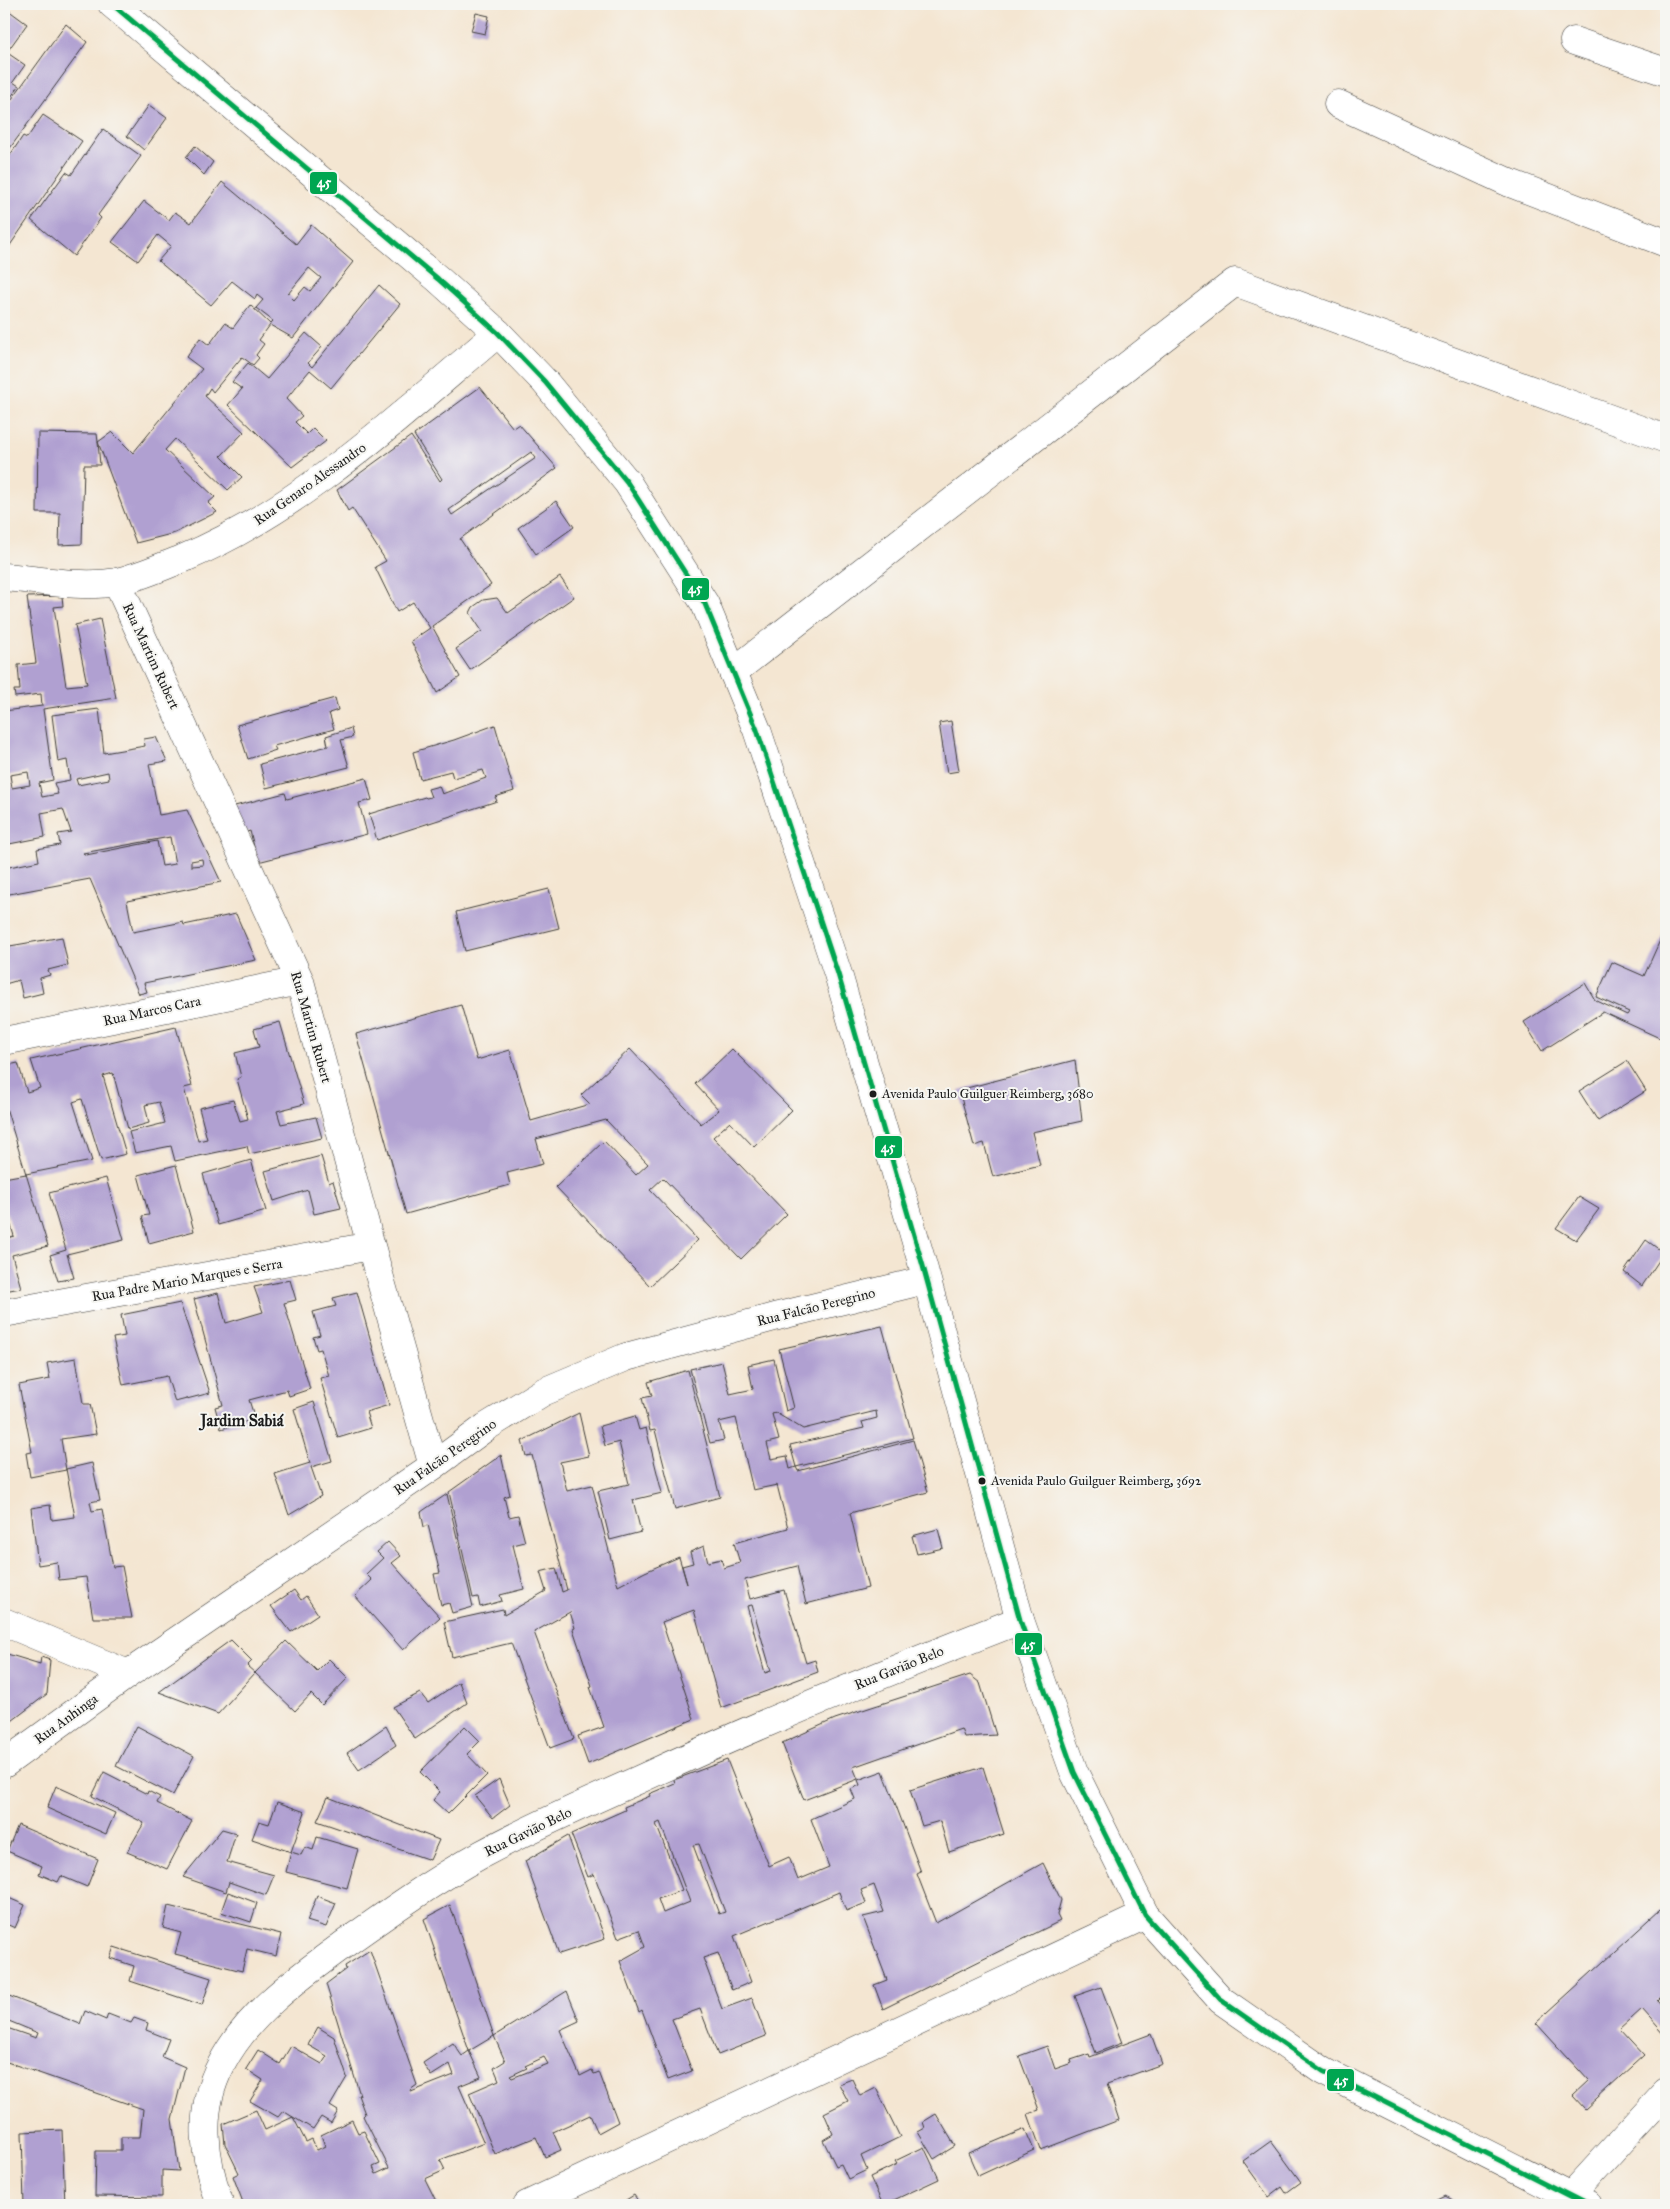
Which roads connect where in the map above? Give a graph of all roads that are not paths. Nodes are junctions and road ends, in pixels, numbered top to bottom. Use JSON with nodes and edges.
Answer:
{"nodes":[{"id":1,"x":112,"y":4,"type":"edge"},
{"id":2,"x":1574,"y":42,"type":"dead end"},
{"id":3,"x":1666,"y":72,"type":"edge"},
{"id":4,"x":1338,"y":104,"type":"dead end"},
{"id":5,"x":1666,"y":243,"type":"edge"},
{"id":6,"x":498,"y":333,"type":"junction"},
{"id":7,"x":1666,"y":439,"type":"edge"},
{"id":8,"x":4,"y":577,"type":"edge"},
{"id":9,"x":117,"y":582,"type":"junction"},
{"id":10,"x":733,"y":672,"type":"junction"},
{"id":11,"x":300,"y":981,"type":"junction"},
{"id":12,"x":6,"y":1035,"type":"edge"},
{"id":13,"x":371,"y":1246,"type":"junction"},
{"id":14,"x":926,"y":1280,"type":"junction"},
{"id":15,"x":4,"y":1313,"type":"edge"},
{"id":16,"x":433,"y":1466,"type":"junction"},
{"id":17,"x":1020,"y":1620,"type":"junction"},
{"id":18,"x":4,"y":1622,"type":"edge"},
{"id":19,"x":128,"y":1674,"type":"junction"},
{"id":20,"x":4,"y":1764,"type":"edge"},
{"id":21,"x":1145,"y":1915,"type":"junction"},
{"id":22,"x":1666,"y":2092,"type":"edge"},
{"id":23,"x":1580,"y":2201,"type":"edge"},
{"id":24,"x":220,"y":2205,"type":"edge"},
{"id":25,"x":527,"y":2205,"type":"edge"}],
"edges":[{"from":1,"to":6,"type":"street"},
{"from":2,"to":3,"type":"street"},
{"from":4,"to":5,"type":"street"},
{"from":6,"to":9,"type":"street","name":"Rua Genaro Alessandro"},
{"from":6,"to":10,"type":"street"},
{"from":7,"to":10,"type":"street"},
{"from":8,"to":9,"type":"street","name":"Rua Genaro Alessandro"},
{"from":9,"to":11,"type":"street","name":"Rua Martim Rubert"},
{"from":10,"to":14,"type":"street"},
{"from":11,"to":12,"type":"street","name":"Rua Marcos Cara"},
{"from":11,"to":13,"type":"street","name":"Rua Martim Rubert"},
{"from":13,"to":15,"type":"street","name":"Rua Padre Mario Marques e Serra"},
{"from":13,"to":16,"type":"street","name":"Rua Martim Rubert"},
{"from":14,"to":16,"type":"street","name":"Rua Falcão Peregrino"},
{"from":14,"to":17,"type":"street"},
{"from":16,"to":19,"type":"street","name":"Rua Falcão Peregrino"},
{"from":17,"to":21,"type":"street"},
{"from":17,"to":24,"type":"street","name":"Rua Gavião Belo"},
{"from":18,"to":19,"type":"street"},
{"from":19,"to":20,"type":"street","name":"Rua Anhinga"},
{"from":21,"to":23,"type":"street"},
{"from":21,"to":25,"type":"street"},
{"from":22,"to":23,"type":"street"}]}
